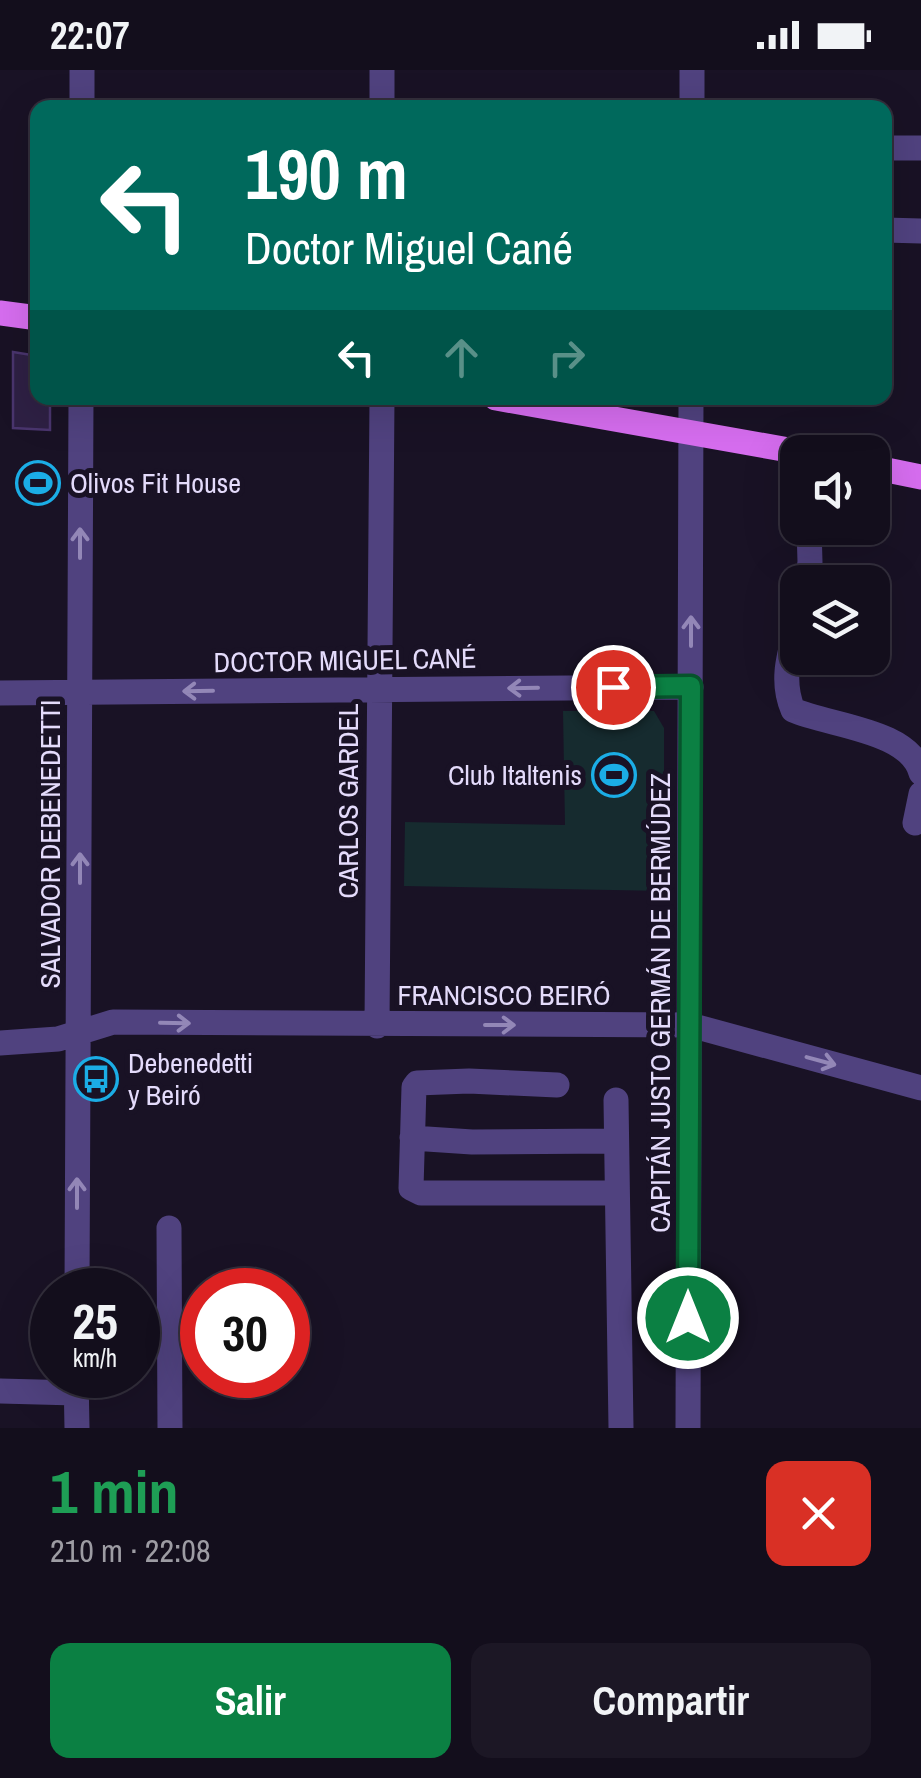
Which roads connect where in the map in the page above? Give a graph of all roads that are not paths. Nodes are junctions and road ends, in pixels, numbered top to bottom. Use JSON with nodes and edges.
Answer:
{"nodes":[{"id":1,"x":82,"y":70,"type":"edge"},
{"id":2,"x":382,"y":70,"type":"edge"},
{"id":3,"x":692,"y":70,"type":"edge"},
{"id":4,"x":82,"y":100,"type":"edge"},
{"id":5,"x":382,"y":100,"type":"edge"},
{"id":6,"x":692,"y":100,"type":"edge"},
{"id":7,"x":892,"y":148,"type":"edge"},
{"id":8,"x":921,"y":148,"type":"edge"},
{"id":9,"x":892,"y":230,"type":"edge"},
{"id":10,"x":921,"y":231,"type":"edge"},
{"id":11,"x":0,"y":312,"type":"edge"},
{"id":12,"x":30,"y":317,"type":"edge"},
{"id":13,"x":81,"y":405,"type":"edge"},
{"id":14,"x":382,"y":405,"type":"edge"},
{"id":15,"x":537,"y":405,"type":"edge"},
{"id":16,"x":694,"y":405,"type":"edge"},
{"id":17,"x":691,"y":431,"type":"junction"},
{"id":18,"x":780,"y":455,"type":"edge"},
{"id":19,"x":890,"y":471,"type":"edge"},
{"id":20,"x":921,"y":477,"type":"edge"},
{"id":21,"x":784,"y":675,"type":"edge"},
{"id":22,"x":691,"y":686,"type":"junction"},
{"id":23,"x":379,"y":689,"type":"junction"},
{"id":24,"x":80,"y":692,"type":"junction"},
{"id":25,"x":0,"y":693,"type":"edge"},
{"id":26,"x":921,"y":773,"type":"edge"},
{"id":27,"x":921,"y":794,"type":"edge"},
{"id":28,"x":915,"y":823,"type":"dead end"},
{"id":29,"x":690,"y":1025,"type":"junction"},
{"id":30,"x":377,"y":1026,"type":"junction"},
{"id":31,"x":80,"y":1032,"type":"junction"},
{"id":32,"x":0,"y":1043,"type":"edge"},
{"id":33,"x":557,"y":1084,"type":"dead end"},
{"id":34,"x":921,"y":1088,"type":"edge"},
{"id":35,"x":616,"y":1100,"type":"dead end"},
{"id":36,"x":412,"y":1138,"type":"junction"},
{"id":37,"x":614,"y":1141,"type":"junction"},
{"id":38,"x":615,"y":1193,"type":"junction"},
{"id":39,"x":169,"y":1228,"type":"dead end"},
{"id":40,"x":76,"y":1268,"type":"edge"},
{"id":41,"x":30,"y":1388,"type":"edge"},
{"id":42,"x":0,"y":1391,"type":"edge"},
{"id":43,"x":76,"y":1398,"type":"edge"},
{"id":44,"x":77,"y":1428,"type":"edge"},
{"id":45,"x":170,"y":1428,"type":"edge"},
{"id":46,"x":621,"y":1428,"type":"edge"},
{"id":47,"x":688,"y":1428,"type":"edge"}],
"edges":[{"from":1,"to":4,"type":"street"},
{"from":2,"to":5,"type":"street"},
{"from":3,"to":6,"type":"street"},
{"from":7,"to":8,"type":"street"},
{"from":9,"to":10,"type":"street"},
{"from":11,"to":12,"type":"main road"},
{"from":24,"to":13,"type":"street","name":"SALVADOR DEBENEDETTI","one_way":true},
{"from":14,"to":23,"type":"street","name":"CARLOS GARDEL"},
{"from":15,"to":17,"type":"main road"},
{"from":16,"to":17,"type":"street","name":"CAPITÁN JUSTO GERMÁN DE BERMÚDEZ"},
{"from":17,"to":18,"type":"main road"},
{"from":22,"to":17,"type":"street","name":"CAPITÁN JUSTO GERMÁN DE BERMÚDEZ","one_way":true},
{"from":19,"to":20,"type":"main road"},
{"from":21,"to":26,"type":"street"},
{"from":22,"to":23,"type":"street","name":"DOCTOR MIGUEL CANÉ","one_way":true},
{"from":22,"to":29,"type":"street","name":"CAPITÁN JUSTO GERMÁN DE BERMÚDEZ"},
{"from":23,"to":24,"type":"street","name":"DOCTOR MIGUEL CANÉ","one_way":true},
{"from":23,"to":30,"type":"street","name":"CARLOS GARDEL"},
{"from":24,"to":25,"type":"street","name":"DOCTOR MIGUEL CANÉ"},
{"from":31,"to":24,"type":"street","name":"SALVADOR DEBENEDETTI","one_way":true},
{"from":27,"to":28,"type":"street"},
{"from":30,"to":29,"type":"street","name":"FRANCISCO BEIRÓ","one_way":true},
{"from":29,"to":34,"type":"street","name":"FRANCISCO BEIRÓ","one_way":true},
{"from":29,"to":47,"type":"street","name":"CAPITÁN JUSTO GERMÁN DE BERMÚDEZ"},
{"from":31,"to":30,"type":"street","name":"FRANCISCO BEIRÓ","one_way":true},
{"from":31,"to":32,"type":"street","name":"FRANCISCO BEIRÓ"},
{"from":40,"to":31,"type":"street","name":"SALVADOR DEBENEDETTI","one_way":true},
{"from":33,"to":36,"type":"street"},
{"from":35,"to":37,"type":"street"},
{"from":36,"to":37,"type":"street"},
{"from":36,"to":38,"type":"street"},
{"from":37,"to":38,"type":"street"},
{"from":38,"to":46,"type":"street"},
{"from":39,"to":45,"type":"street"},
{"from":41,"to":42,"type":"street"},
{"from":43,"to":44,"type":"street"}]}
